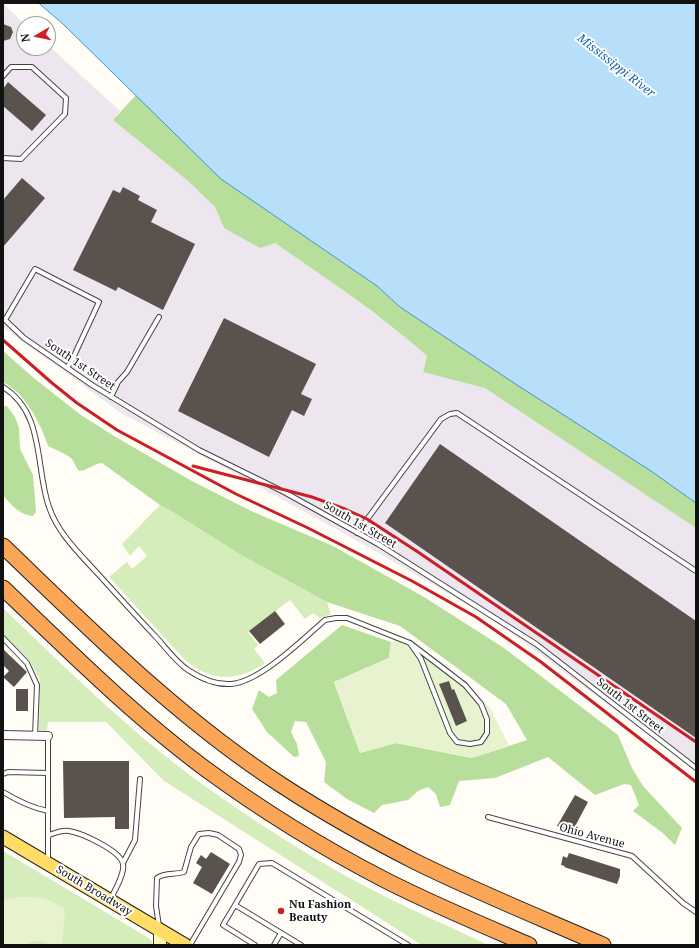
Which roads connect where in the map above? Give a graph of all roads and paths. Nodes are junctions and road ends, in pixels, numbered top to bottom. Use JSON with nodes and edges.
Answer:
{"nodes":[{"id":1,"x":3,"y":76,"type":"edge"},
{"id":2,"x":3,"y":158,"type":"edge"},
{"id":3,"x":159,"y":317,"type":"dead end"},
{"id":4,"x":4,"y":319,"type":"edge"},
{"id":5,"x":67,"y":368,"type":"junction"},
{"id":6,"x":3,"y":387,"type":"edge"},
{"id":7,"x":111,"y":397,"type":"junction"},
{"id":8,"x":357,"y":533,"type":"junction"},
{"id":9,"x":3,"y":546,"type":"edge"},
{"id":10,"x":696,"y":571,"type":"edge"},
{"id":11,"x":3,"y":588,"type":"edge"},
{"id":12,"x":3,"y":638,"type":"edge"},
{"id":13,"x":410,"y":643,"type":"junction"},
{"id":14,"x":3,"y":735,"type":"edge"},
{"id":15,"x":35,"y":736,"type":"junction"},
{"id":16,"x":48,"y":736,"type":"joint"},
{"id":17,"x":696,"y":768,"type":"edge"},
{"id":18,"x":48,"y":773,"type":"junction"},
{"id":19,"x":3,"y":774,"type":"edge"},
{"id":20,"x":140,"y":779,"type":"dead end"},
{"id":21,"x":3,"y":792,"type":"edge"},
{"id":22,"x":48,"y":811,"type":"junction"},
{"id":23,"x":488,"y":817,"type":"dead end"},
{"id":24,"x":48,"y":835,"type":"junction"},
{"id":25,"x":3,"y":837,"type":"edge"},
{"id":26,"x":123,"y":863,"type":"junction"},
{"id":27,"x":48,"y":864,"type":"junction"},
{"id":28,"x":110,"y":900,"type":"junction"},
{"id":29,"x":235,"y":905,"type":"junction"},
{"id":30,"x":696,"y":912,"type":"edge"},
{"id":31,"x":160,"y":930,"type":"junction"},
{"id":32,"x":281,"y":933,"type":"junction"},
{"id":33,"x":160,"y":945,"type":"edge"},
{"id":34,"x":185,"y":945,"type":"edge"},
{"id":35,"x":190,"y":945,"type":"edge"},
{"id":36,"x":255,"y":945,"type":"edge"},
{"id":37,"x":274,"y":945,"type":"edge"},
{"id":38,"x":301,"y":945,"type":"edge"},
{"id":39,"x":408,"y":945,"type":"edge"},
{"id":40,"x":529,"y":945,"type":"edge"},
{"id":41,"x":604,"y":945,"type":"edge"}],
"edges":[{"from":1,"to":2,"type":"lane"},
{"from":3,"to":7,"type":"lane"},
{"from":4,"to":5,"type":"lane","name":"South 1st Street"},
{"from":4,"to":5,"type":"lane"},
{"from":5,"to":7,"type":"lane","name":"South 1st Street"},
{"from":6,"to":13,"type":"lane"},
{"from":7,"to":8,"type":"lane","name":"South 1st Street"},
{"from":8,"to":10,"type":"lane"},
{"from":8,"to":17,"type":"lane","name":"South 1st Street"},
{"from":9,"to":41,"type":"highway"},
{"from":11,"to":40,"type":"highway"},
{"from":12,"to":15,"type":"lane"},
{"from":13,"to":13,"type":"lane"},
{"from":14,"to":15,"type":"street"},
{"from":15,"to":16,"type":"street"},
{"from":16,"to":18,"type":"lane"},
{"from":18,"to":19,"type":"lane"},
{"from":18,"to":22,"type":"lane"},
{"from":20,"to":26,"type":"lane"},
{"from":21,"to":22,"type":"lane"},
{"from":22,"to":24,"type":"lane"},
{"from":23,"to":30,"type":"lane","name":"Ohio Avenue"},
{"from":24,"to":26,"type":"lane"},
{"from":24,"to":27,"type":"lane"},
{"from":25,"to":27,"type":"main road","name":"South Broadway"},
{"from":26,"to":28,"type":"lane"},
{"from":27,"to":28,"type":"main road","name":"South Broadway"},
{"from":28,"to":31,"type":"main road","name":"South Broadway"},
{"from":29,"to":32,"type":"lane"},
{"from":29,"to":36,"type":"lane"},
{"from":29,"to":39,"type":"lane"},
{"from":31,"to":33,"type":"street"},
{"from":31,"to":34,"type":"main road","name":"South Broadway"},
{"from":31,"to":35,"type":"lane"},
{"from":32,"to":37,"type":"lane"},
{"from":32,"to":38,"type":"lane"}]}
